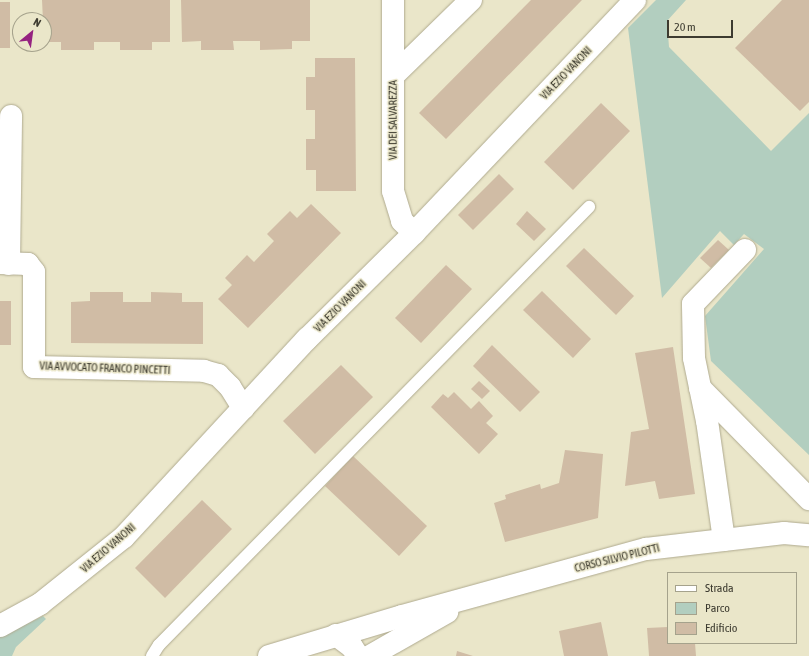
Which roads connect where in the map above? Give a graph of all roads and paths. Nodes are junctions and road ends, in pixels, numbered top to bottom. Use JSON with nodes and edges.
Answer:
{"nodes":[{"id":1,"x":393,"y":0,"type":"edge"},
{"id":2,"x":471,"y":0,"type":"edge"},
{"id":3,"x":635,"y":0,"type":"edge"},
{"id":4,"x":393,"y":76,"type":"junction"},
{"id":5,"x":11,"y":116,"type":"dead end"},
{"id":6,"x":589,"y":207,"type":"dead end"},
{"id":7,"x":414,"y":233,"type":"junction"},
{"id":8,"x":745,"y":250,"type":"dead end"},
{"id":9,"x":4,"y":264,"type":"edge"},
{"id":10,"x":700,"y":388,"type":"junction"},
{"id":11,"x":243,"y":408,"type":"junction"},
{"id":12,"x":809,"y":499,"type":"edge"},
{"id":13,"x":809,"y":535,"type":"edge"},
{"id":14,"x":724,"y":540,"type":"junction"},
{"id":15,"x":476,"y":595,"type":"junction"},
{"id":16,"x":40,"y":604,"type":"junction"},
{"id":17,"x":0,"y":608,"type":"edge"},
{"id":18,"x":0,"y":626,"type":"edge"},
{"id":19,"x":323,"y":644,"type":"edge"},
{"id":20,"x":152,"y":656,"type":"edge"},
{"id":21,"x":270,"y":656,"type":"edge"},
{"id":22,"x":358,"y":656,"type":"edge"},
{"id":23,"x":370,"y":656,"type":"edge"}],
"edges":[{"from":1,"to":4,"type":"street","name":"VIA DEI SALVAREZZA"},
{"from":2,"to":4,"type":"street"},
{"from":3,"to":7,"type":"street","name":"VIA EZIO VANONI"},
{"from":4,"to":7,"type":"street","name":"VIA DEI SALVAREZZA"},
{"from":5,"to":9,"type":"street"},
{"from":6,"to":20,"type":"lane"},
{"from":7,"to":11,"type":"street","name":"VIA EZIO VANONI"},
{"from":8,"to":10,"type":"street"},
{"from":9,"to":11,"type":"street","name":"VIA AVVOCATO FRANCO PINCETTI"},
{"from":10,"to":12,"type":"street"},
{"from":10,"to":14,"type":"street"},
{"from":11,"to":16,"type":"street","name":"VIA EZIO VANONI"},
{"from":13,"to":14,"type":"street","name":"CORSO SILVIO PILOTTI"},
{"from":14,"to":15,"type":"street","name":"CORSO SILVIO PILOTTI"},
{"from":15,"to":19,"type":"street","name":"CORSO SILVIO PILOTTI"},
{"from":15,"to":23,"type":"street","name":"CORSO SILVIO PILOTTI"},
{"from":16,"to":17,"type":"street"},
{"from":16,"to":18,"type":"street","name":"VIA EZIO VANONI"},
{"from":19,"to":21,"type":"street","name":"CORSO SILVIO PILOTTI"},
{"from":19,"to":22,"type":"street"}]}
